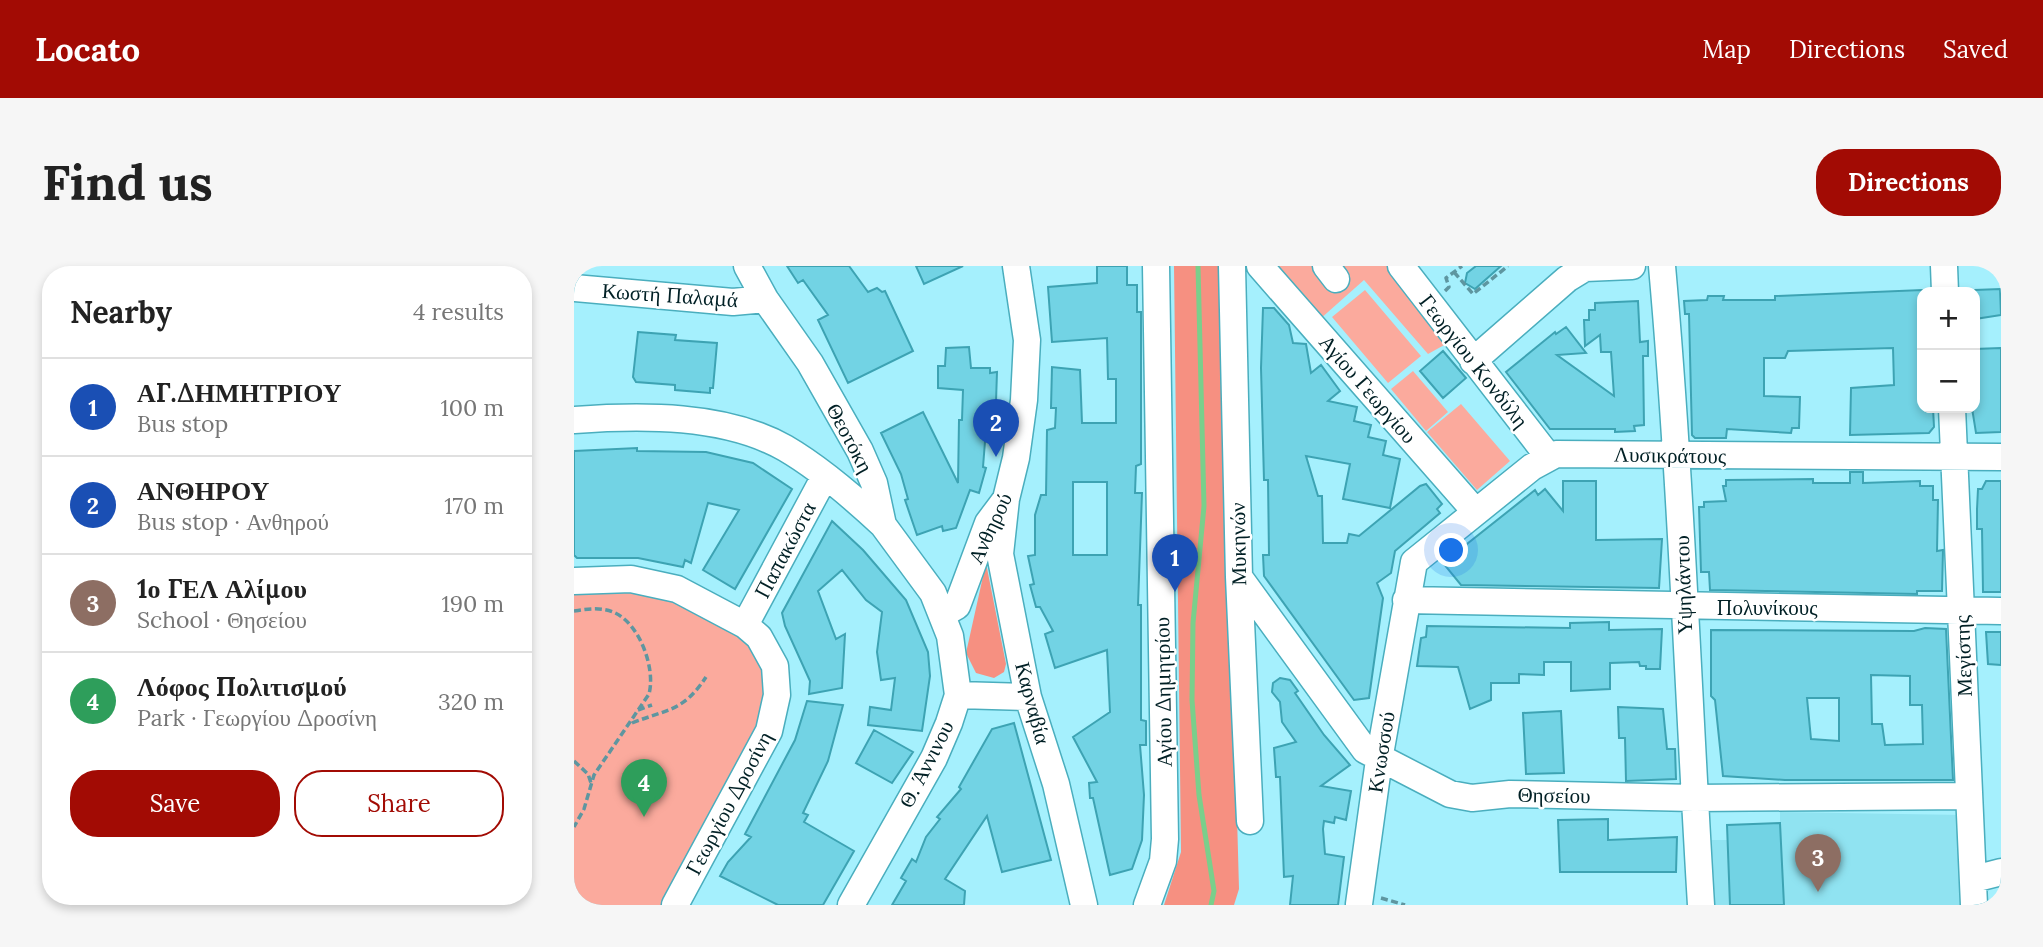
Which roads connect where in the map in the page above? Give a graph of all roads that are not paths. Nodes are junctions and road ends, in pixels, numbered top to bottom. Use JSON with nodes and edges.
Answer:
{"nodes":[{"id":1,"x":747,"y":266,"type":"edge"},
{"id":2,"x":1016,"y":266,"type":"edge"},
{"id":3,"x":1156,"y":266,"type":"edge"},
{"id":4,"x":1232,"y":266,"type":"edge"},
{"id":5,"x":1261,"y":266,"type":"edge"},
{"id":6,"x":1401,"y":266,"type":"edge"},
{"id":7,"x":1632,"y":266,"type":"edge"},
{"id":8,"x":1662,"y":266,"type":"edge"},
{"id":9,"x":1944,"y":266,"type":"edge"},
{"id":10,"x":1601,"y":268,"type":"edge"},
{"id":11,"x":1945,"y":287,"type":"edge"},
{"id":12,"x":574,"y":288,"type":"edge"},
{"id":13,"x":765,"y":299,"type":"junction"},
{"id":14,"x":1473,"y":361,"type":"junction"},
{"id":15,"x":1952,"y":413,"type":"edge"},
{"id":16,"x":574,"y":420,"type":"edge"},
{"id":17,"x":1679,"y":455,"type":"junction"},
{"id":18,"x":1548,"y":456,"type":"junction"},
{"id":19,"x":1955,"y":457,"type":"junction"},
{"id":20,"x":2001,"y":457,"type":"edge"},
{"id":21,"x":825,"y":476,"type":"junction"},
{"id":22,"x":1006,"y":499,"type":"junction"},
{"id":23,"x":1475,"y":511,"type":"junction"},
{"id":24,"x":883,"y":525,"type":"junction"},
{"id":25,"x":1238,"y":577,"type":"junction"},
{"id":26,"x":574,"y":581,"type":"edge"},
{"id":27,"x":1406,"y":600,"type":"junction"},
{"id":28,"x":1684,"y":607,"type":"junction"},
{"id":29,"x":2001,"y":611,"type":"edge"},
{"id":30,"x":1961,"y":612,"type":"junction"},
{"id":31,"x":943,"y":614,"type":"junction"},
{"id":32,"x":745,"y":625,"type":"junction"},
{"id":33,"x":958,"y":695,"type":"junction"},
{"id":34,"x":1028,"y":697,"type":"junction"},
{"id":35,"x":1380,"y":760,"type":"junction"},
{"id":36,"x":1969,"y":796,"type":"junction"},
{"id":37,"x":1695,"y":798,"type":"junction"},
{"id":38,"x":1250,"y":821,"type":"dead end"},
{"id":39,"x":2001,"y":872,"type":"edge"},
{"id":40,"x":1974,"y":878,"type":"junction"},
{"id":41,"x":1359,"y":904,"type":"edge"},
{"id":42,"x":675,"y":905,"type":"edge"},
{"id":43,"x":851,"y":905,"type":"edge"},
{"id":44,"x":1084,"y":905,"type":"edge"},
{"id":45,"x":1147,"y":905,"type":"edge"},
{"id":46,"x":1701,"y":905,"type":"edge"},
{"id":47,"x":1974,"y":905,"type":"edge"}],
"edges":[{"from":1,"to":13,"type":"street","name":"Θεοτόκη"},
{"from":2,"to":22,"type":"street","name":"Ανθηρού"},
{"from":3,"to":45,"type":"street","name":"Αγίου Δημητρίου"},
{"from":4,"to":25,"type":"street","name":"Μυκηνών"},
{"from":5,"to":23,"type":"street","name":"Αγίου Γεωργίου"},
{"from":6,"to":14,"type":"street","name":"Γεωργίου Κονδύλη"},
{"from":7,"to":10,"type":"street"},
{"from":8,"to":17,"type":"street","name":"Υψηλάντου"},
{"from":9,"to":11,"type":"street"},
{"from":10,"to":14,"type":"street"},
{"from":12,"to":13,"type":"street","name":"Κωστή Παλαμά"},
{"from":13,"to":24,"type":"street","name":"Θεοτόκη"},
{"from":14,"to":18,"type":"street","name":"Γεωργίου Κονδύλη"},
{"from":15,"to":19,"type":"street","name":"Μεγίστης"},
{"from":16,"to":21,"type":"street"},
{"from":17,"to":18,"type":"street","name":"Λυσικράτους"},
{"from":17,"to":19,"type":"street","name":"Λυσικράτους"},
{"from":17,"to":28,"type":"street","name":"Υψηλάντου"},
{"from":18,"to":23,"type":"street"},
{"from":19,"to":20,"type":"street","name":"Λυσικράτους"},
{"from":19,"to":30,"type":"street","name":"Μεγίστης"},
{"from":21,"to":24,"type":"street"},
{"from":21,"to":32,"type":"street","name":"Παπακώστα"},
{"from":22,"to":31,"type":"street","name":"Ανθηρού"},
{"from":22,"to":34,"type":"street","name":"Καρναβία"},
{"from":23,"to":27,"type":"street"},
{"from":24,"to":31,"type":"street","name":"Θεοτόκη"},
{"from":25,"to":35,"type":"street","name":"Θησείου"},
{"from":25,"to":38,"type":"street","name":"Μυκηνών"},
{"from":26,"to":32,"type":"street","name":"Γεωργίου Δροσίνη"},
{"from":27,"to":28,"type":"street","name":"Πολυνίκους"},
{"from":27,"to":35,"type":"street","name":"Κνωσσού"},
{"from":28,"to":30,"type":"street","name":"Πολυνίκους"},
{"from":28,"to":37,"type":"street","name":"Υψηλάντου"},
{"from":29,"to":30,"type":"street","name":"Πολυνίκους"},
{"from":30,"to":36,"type":"street","name":"Μεγίστης"},
{"from":31,"to":33,"type":"street","name":"Θ. Άννινου"},
{"from":32,"to":42,"type":"street","name":"Γεωργίου Δροσίνη"},
{"from":33,"to":34,"type":"street"},
{"from":33,"to":43,"type":"street","name":"Θ. Άννινου"},
{"from":34,"to":44,"type":"street","name":"Καρναβία"},
{"from":35,"to":37,"type":"street","name":"Θησείου"},
{"from":35,"to":41,"type":"street","name":"Κνωσσού"},
{"from":36,"to":37,"type":"street","name":"Θησείου"},
{"from":36,"to":40,"type":"street","name":"Μεγίστης"},
{"from":37,"to":46,"type":"street","name":"Υψηλάντου"},
{"from":39,"to":40,"type":"street"},
{"from":40,"to":47,"type":"street","name":"Μεγίστης"}]}
